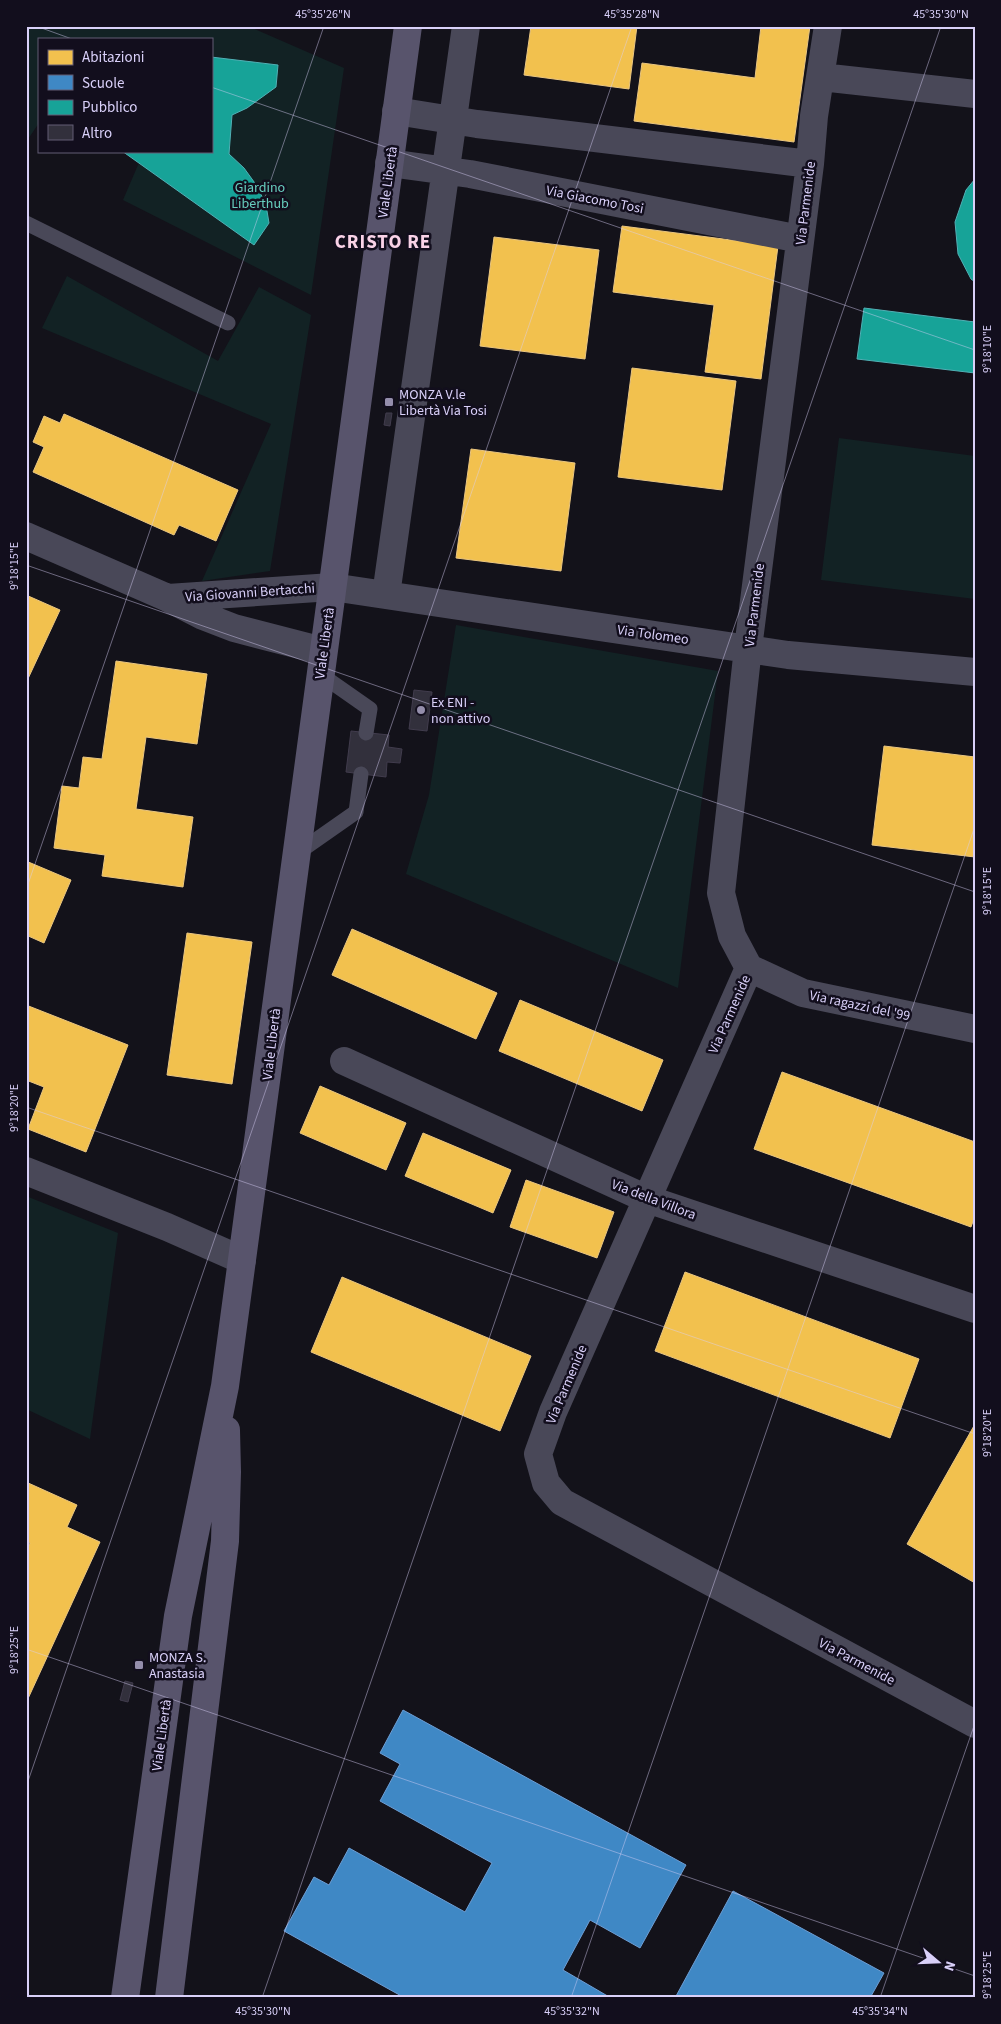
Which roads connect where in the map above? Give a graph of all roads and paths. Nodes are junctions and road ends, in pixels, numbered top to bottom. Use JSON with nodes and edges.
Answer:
{"nodes":[{"id":1,"x":408,"y":26,"type":"edge"},
{"id":2,"x":466,"y":26,"type":"edge"},
{"id":3,"x":828,"y":26,"type":"edge"},
{"id":4,"x":821,"y":77,"type":"junction"},
{"id":5,"x":975,"y":94,"type":"edge"},
{"id":6,"x":396,"y":112,"type":"junction"},
{"id":7,"x":452,"y":121,"type":"junction"},
{"id":8,"x":389,"y":163,"type":"junction"},
{"id":9,"x":810,"y":164,"type":"junction"},
{"id":10,"x":445,"y":170,"type":"junction"},
{"id":11,"x":26,"y":223,"type":"edge"},
{"id":12,"x":800,"y":239,"type":"junction"},
{"id":13,"x":228,"y":323,"type":"dead end"},
{"id":14,"x":26,"y":536,"type":"edge"},
{"id":15,"x":332,"y":588,"type":"junction"},
{"id":16,"x":386,"y":595,"type":"junction"},
{"id":17,"x":168,"y":598,"type":"junction"},
{"id":18,"x":748,"y":648,"type":"junction"},
{"id":19,"x":322,"y":663,"type":"junction"},
{"id":20,"x":975,"y":672,"type":"edge"},
{"id":21,"x":366,"y":733,"type":"dead end"},
{"id":22,"x":361,"y":774,"type":"dead end"},
{"id":23,"x":296,"y":854,"type":"junction"},
{"id":24,"x":749,"y":968,"type":"junction"},
{"id":25,"x":975,"y":1029,"type":"edge"},
{"id":26,"x":344,"y":1061,"type":"dead end"},
{"id":27,"x":26,"y":1171,"type":"edge"},
{"id":28,"x":647,"y":1199,"type":"junction"},
{"id":29,"x":242,"y":1260,"type":"junction"},
{"id":30,"x":975,"y":1310,"type":"edge"},
{"id":31,"x":225,"y":1386,"type":"junction"},
{"id":32,"x":975,"y":1724,"type":"edge"},
{"id":33,"x":125,"y":1998,"type":"edge"},
{"id":34,"x":169,"y":1998,"type":"edge"}],
"edges":[{"from":1,"to":6,"type":"main road","name":"Viale Libertà"},
{"from":2,"to":7,"type":"street"},
{"from":3,"to":4,"type":"street","name":"Via Parmenide"},
{"from":4,"to":5,"type":"street"},
{"from":4,"to":9,"type":"street","name":"Via Parmenide"},
{"from":6,"to":7,"type":"street"},
{"from":6,"to":8,"type":"main road","name":"Viale Libertà"},
{"from":7,"to":9,"type":"street"},
{"from":7,"to":10,"type":"street"},
{"from":8,"to":10,"type":"street","name":"Via Giacomo Tosi"},
{"from":8,"to":15,"type":"main road","name":"Viale Libertà"},
{"from":9,"to":12,"type":"street","name":"Via Parmenide"},
{"from":10,"to":12,"type":"street","name":"Via Giacomo Tosi"},
{"from":10,"to":16,"type":"street"},
{"from":11,"to":13,"type":"lane"},
{"from":12,"to":18,"type":"street","name":"Via Parmenide"},
{"from":14,"to":17,"type":"street","name":"Via Giovanni Bertacchi"},
{"from":15,"to":16,"type":"street","name":"Via Tolomeo"},
{"from":15,"to":17,"type":"street","name":"Via Giovanni Bertacchi"},
{"from":15,"to":19,"type":"main road","name":"Viale Libertà"},
{"from":16,"to":18,"type":"street","name":"Via Tolomeo"},
{"from":17,"to":19,"type":"street","name":"Via Giovanni Bertacchi"},
{"from":18,"to":20,"type":"street","name":"Via Tolomeo"},
{"from":18,"to":24,"type":"street","name":"Via Parmenide"},
{"from":19,"to":21,"type":"lane"},
{"from":19,"to":23,"type":"main road","name":"Viale Libertà"},
{"from":22,"to":23,"type":"lane"},
{"from":23,"to":29,"type":"main road","name":"Viale Libertà"},
{"from":24,"to":25,"type":"street","name":"Via ragazzi del '99"},
{"from":24,"to":28,"type":"street","name":"Via Parmenide"},
{"from":26,"to":28,"type":"street","name":"Via della Villora"},
{"from":27,"to":29,"type":"street"},
{"from":28,"to":30,"type":"street","name":"Via della Villora"},
{"from":28,"to":32,"type":"street","name":"Via Parmenide"},
{"from":29,"to":31,"type":"main road","name":"Viale Libertà"},
{"from":31,"to":33,"type":"main road","name":"Viale Libertà"},
{"from":31,"to":34,"type":"main road","name":"Viale Libertà"}]}
